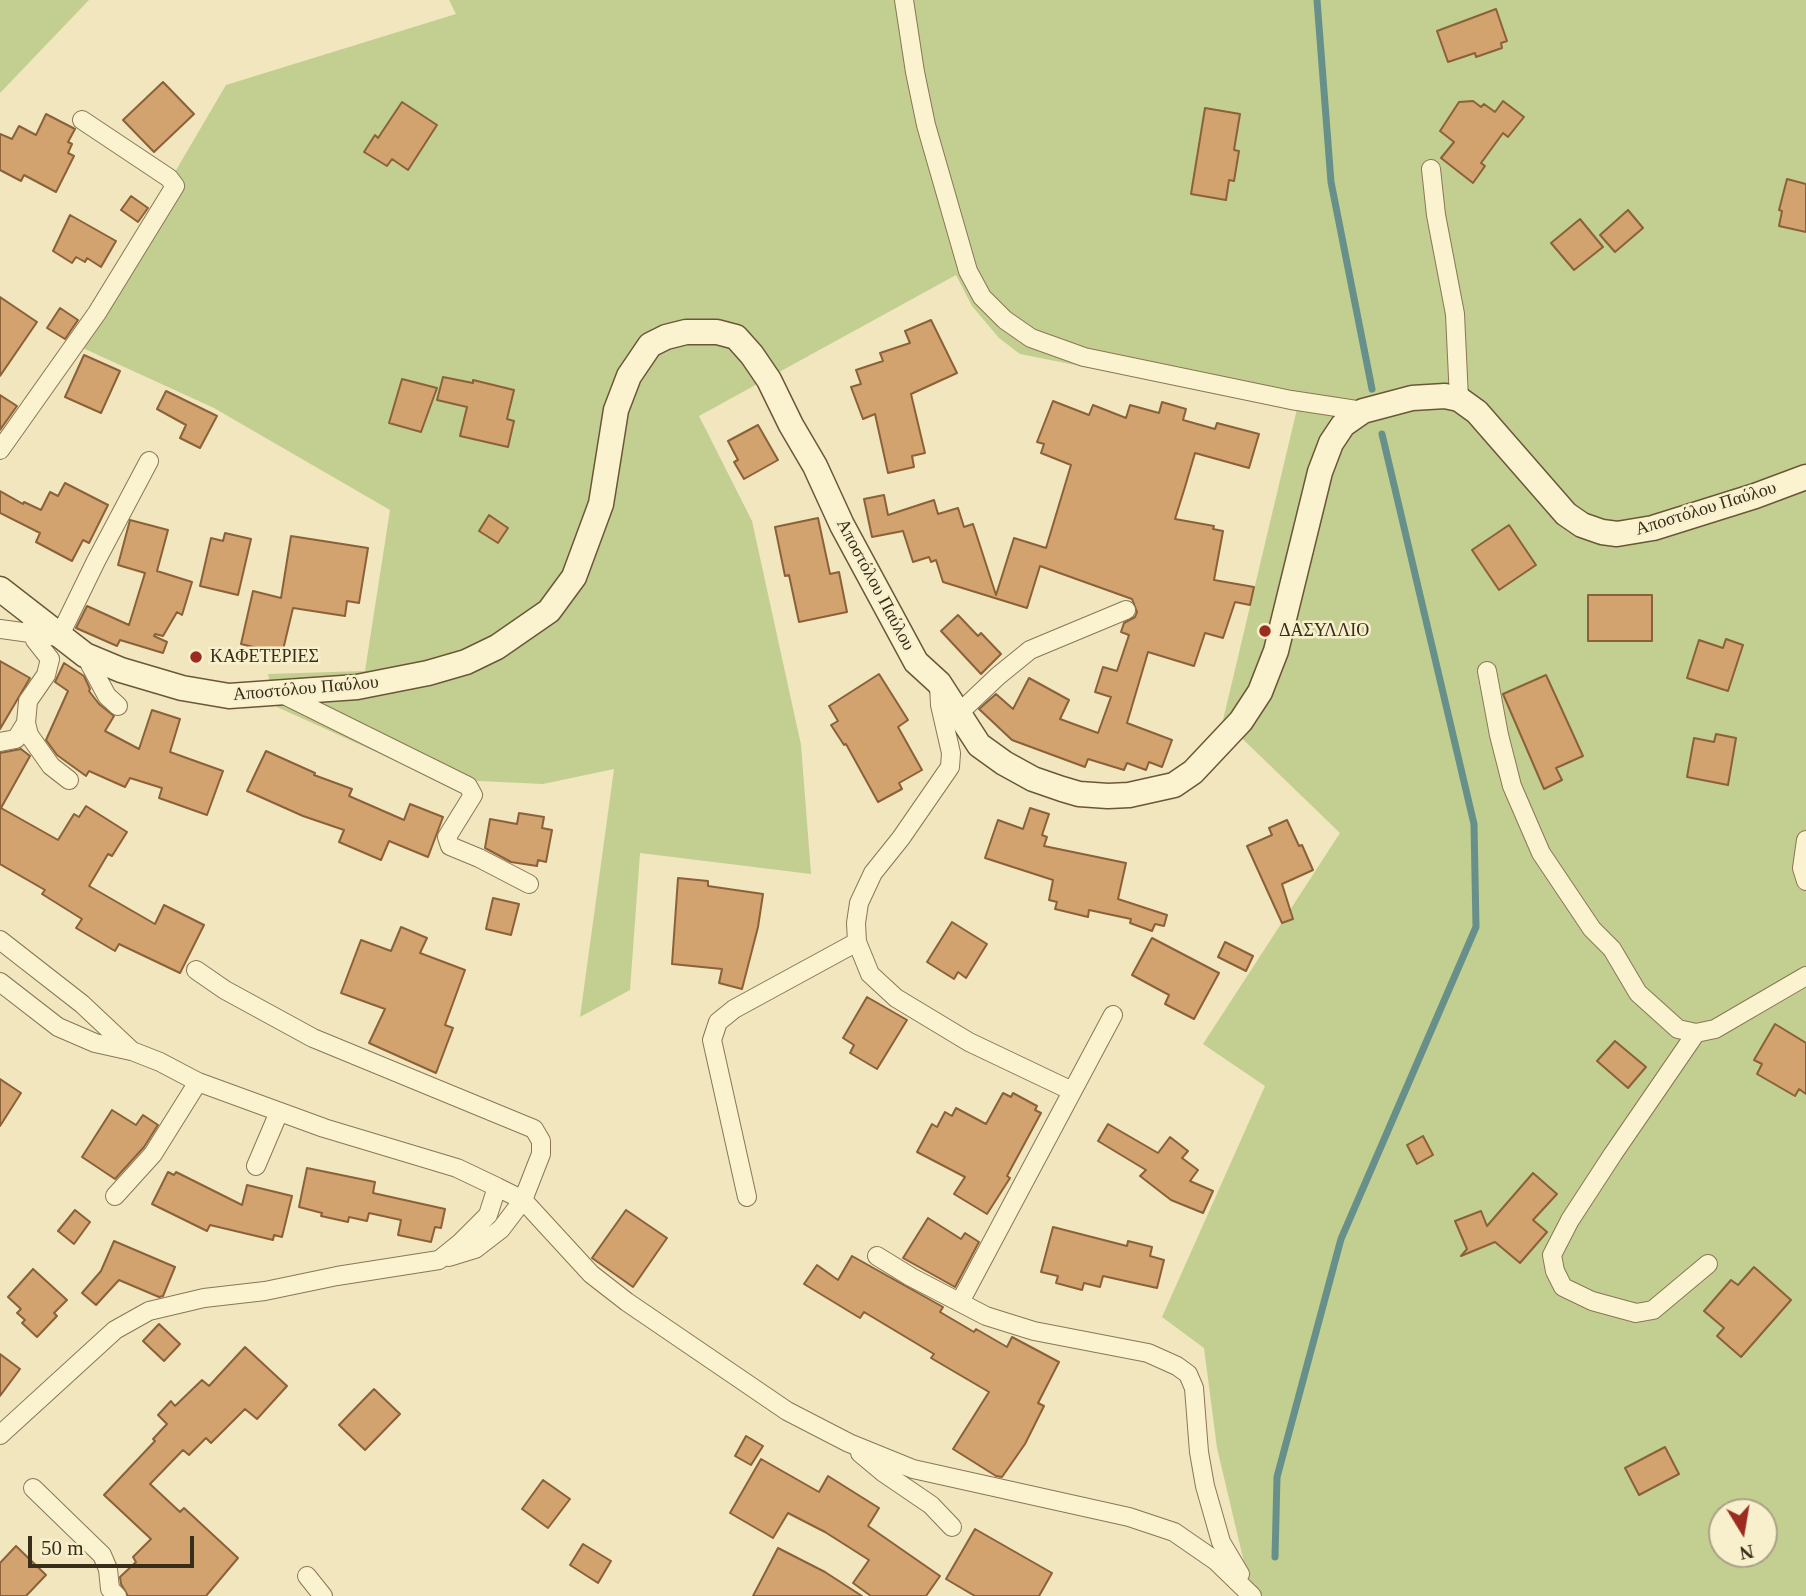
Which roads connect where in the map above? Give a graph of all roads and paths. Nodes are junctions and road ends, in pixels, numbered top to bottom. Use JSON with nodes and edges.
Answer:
{"nodes":[{"id":1,"x":904,"y":0,"type":"edge"},
{"id":2,"x":82,"y":120,"type":"dead end"},
{"id":3,"x":1431,"y":169,"type":"dead end"},
{"id":4,"x":1459,"y":398,"type":"junction"},
{"id":5,"x":1363,"y":411,"type":"junction"},
{"id":6,"x":0,"y":450,"type":"edge"},
{"id":7,"x":149,"y":461,"type":"dead end"},
{"id":8,"x":1806,"y":477,"type":"edge"},
{"id":9,"x":0,"y":589,"type":"edge"},
{"id":10,"x":1126,"y":610,"type":"dead end"},
{"id":11,"x":30,"y":621,"type":"junction"},
{"id":12,"x":0,"y":629,"type":"edge"},
{"id":13,"x":60,"y":637,"type":"junction"},
{"id":14,"x":85,"y":655,"type":"junction"},
{"id":15,"x":1487,"y":671,"type":"dead end"},
{"id":16,"x":939,"y":683,"type":"junction"},
{"id":17,"x":282,"y":694,"type":"junction"},
{"id":18,"x":118,"y":706,"type":"dead end"},
{"id":19,"x":960,"y":712,"type":"junction"},
{"id":20,"x":26,"y":723,"type":"junction"},
{"id":21,"x":0,"y":742,"type":"edge"},
{"id":22,"x":69,"y":780,"type":"dead end"},
{"id":23,"x":1806,"y":840,"type":"edge"},
{"id":24,"x":1806,"y":881,"type":"edge"},
{"id":25,"x":529,"y":884,"type":"dead end"},
{"id":26,"x":0,"y":940,"type":"edge"},
{"id":27,"x":858,"y":942,"type":"junction"},
{"id":28,"x":196,"y":970,"type":"dead end"},
{"id":29,"x":1806,"y":976,"type":"edge"},
{"id":30,"x":0,"y":982,"type":"edge"},
{"id":31,"x":1113,"y":1015,"type":"dead end"},
{"id":32,"x":1696,"y":1033,"type":"junction"},
{"id":33,"x":132,"y":1051,"type":"junction"},
{"id":34,"x":198,"y":1082,"type":"junction"},
{"id":35,"x":1072,"y":1091,"type":"junction"},
{"id":36,"x":279,"y":1112,"type":"junction"},
{"id":37,"x":256,"y":1166,"type":"dead end"},
{"id":38,"x":497,"y":1187,"type":"junction"},
{"id":39,"x":115,"y":1196,"type":"dead end"},
{"id":40,"x":747,"y":1197,"type":"dead end"},
{"id":41,"x":523,"y":1200,"type":"junction"},
{"id":42,"x":877,"y":1256,"type":"dead end"},
{"id":43,"x":439,"y":1260,"type":"junction"},
{"id":44,"x":1708,"y":1264,"type":"dead end"},
{"id":45,"x":960,"y":1302,"type":"junction"},
{"id":46,"x":0,"y":1434,"type":"edge"},
{"id":47,"x":849,"y":1443,"type":"junction"},
{"id":48,"x":33,"y":1489,"type":"dead end"},
{"id":49,"x":952,"y":1527,"type":"dead end"},
{"id":50,"x":307,"y":1576,"type":"dead end"},
{"id":51,"x":117,"y":1596,"type":"edge"},
{"id":52,"x":323,"y":1596,"type":"edge"},
{"id":53,"x":1253,"y":1596,"type":"edge"}],
"edges":[{"from":1,"to":5,"type":"street"},
{"from":2,"to":6,"type":"street"},
{"from":3,"to":4,"type":"street"},
{"from":4,"to":5,"type":"street","name":"Αποστόλου Παύλου"},
{"from":4,"to":8,"type":"street","name":"Αποστόλου Παύλου"},
{"from":5,"to":19,"type":"street","name":"Αποστόλου Παύλου"},
{"from":7,"to":13,"type":"street"},
{"from":9,"to":11,"type":"street","name":"Αποστόλου Παύλου"},
{"from":10,"to":19,"type":"street"},
{"from":11,"to":12,"type":"street"},
{"from":11,"to":13,"type":"street","name":"Αποστόλου Παύλου"},
{"from":11,"to":20,"type":"street"},
{"from":13,"to":14,"type":"street","name":"Αποστόλου Παύλου"},
{"from":14,"to":17,"type":"street","name":"Αποστόλου Παύλου"},
{"from":14,"to":18,"type":"street"},
{"from":15,"to":32,"type":"street"},
{"from":16,"to":17,"type":"street","name":"Αποστόλου Παύλου"},
{"from":16,"to":19,"type":"street","name":"Αποστόλου Παύλου"},
{"from":16,"to":27,"type":"street"},
{"from":17,"to":25,"type":"street"},
{"from":20,"to":21,"type":"street"},
{"from":20,"to":22,"type":"street"},
{"from":23,"to":24,"type":"street"},
{"from":26,"to":33,"type":"street"},
{"from":27,"to":35,"type":"street"},
{"from":27,"to":40,"type":"street"},
{"from":28,"to":41,"type":"street"},
{"from":29,"to":32,"type":"street"},
{"from":30,"to":33,"type":"street"},
{"from":31,"to":35,"type":"street"},
{"from":32,"to":44,"type":"street"},
{"from":33,"to":34,"type":"street"},
{"from":34,"to":36,"type":"street"},
{"from":34,"to":39,"type":"street"},
{"from":35,"to":45,"type":"street"},
{"from":36,"to":37,"type":"street"},
{"from":36,"to":38,"type":"street"},
{"from":38,"to":41,"type":"street"},
{"from":38,"to":43,"type":"street"},
{"from":41,"to":43,"type":"street"},
{"from":41,"to":47,"type":"street"},
{"from":42,"to":45,"type":"street"},
{"from":43,"to":46,"type":"street"},
{"from":45,"to":53,"type":"street"},
{"from":47,"to":49,"type":"street"},
{"from":47,"to":53,"type":"street"},
{"from":48,"to":51,"type":"street"},
{"from":50,"to":52,"type":"street"}]}
